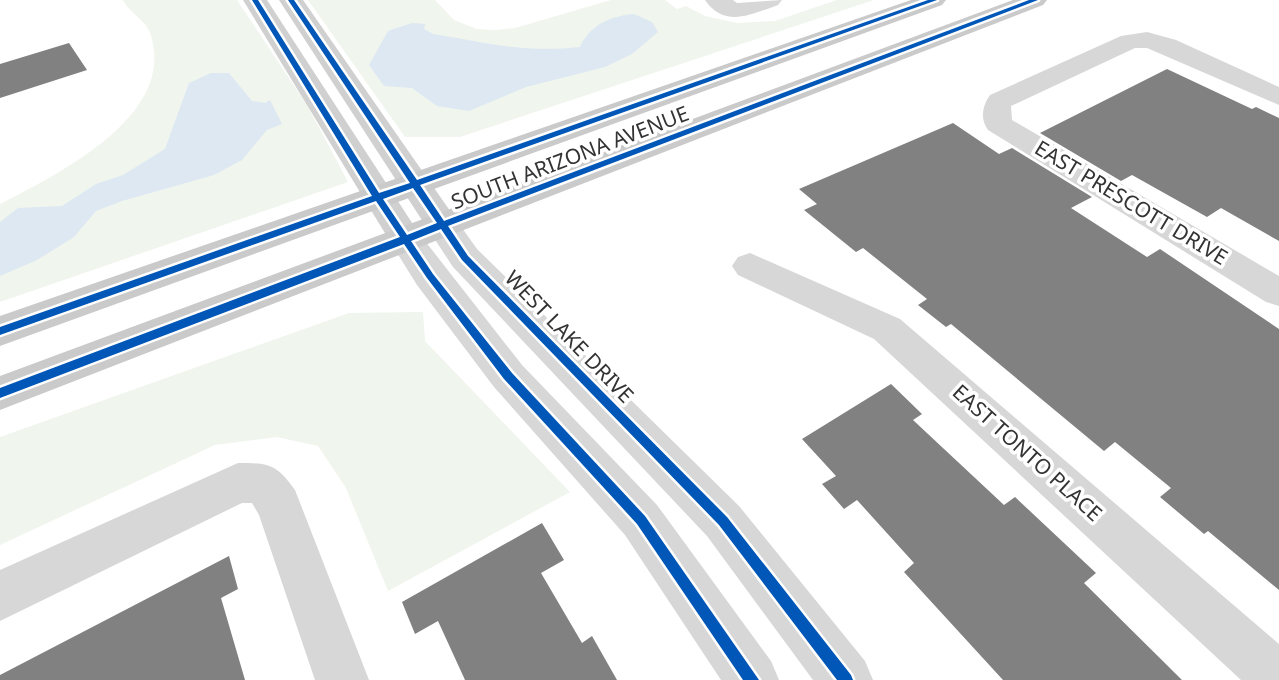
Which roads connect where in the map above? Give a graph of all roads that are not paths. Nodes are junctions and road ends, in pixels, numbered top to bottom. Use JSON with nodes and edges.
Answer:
{"nodes":[{"id":1,"x":255,"y":0,"type":"edge"},
{"id":2,"x":291,"y":0,"type":"edge"},
{"id":3,"x":770,"y":0,"type":"edge"},
{"id":4,"x":934,"y":0,"type":"edge"},
{"id":5,"x":1035,"y":0,"type":"edge"},
{"id":6,"x":726,"y":6,"type":"edge"},
{"id":7,"x":1279,"y":97,"type":"edge"},
{"id":8,"x":416,"y":185,"type":"junction"},
{"id":9,"x":378,"y":199,"type":"junction"},
{"id":10,"x":424,"y":233,"type":"junction"},
{"id":11,"x":750,"y":266,"type":"dead end"},
{"id":12,"x":1279,"y":293,"type":"edge"},
{"id":13,"x":0,"y":331,"type":"edge"},
{"id":14,"x":0,"y":393,"type":"edge"},
{"id":15,"x":0,"y":596,"type":"edge"},
{"id":16,"x":1279,"y":679,"type":"edge"},
{"id":17,"x":342,"y":680,"type":"edge"},
{"id":18,"x":752,"y":680,"type":"edge"},
{"id":19,"x":846,"y":680,"type":"edge"}],
"edges":[{"from":1,"to":9,"type":"street","name":"WEST LAKE DRIVE"},
{"from":2,"to":8,"type":"street","name":"WEST LAKE DRIVE"},
{"from":3,"to":6,"type":"street"},
{"from":4,"to":8,"type":"main road","name":"SOUTH ARIZONA AVENUE"},
{"from":5,"to":10,"type":"main road","name":"SOUTH ARIZONA AVENUE"},
{"from":7,"to":12,"type":"street","name":"EAST PRESCOTT DRIVE"},
{"from":8,"to":9,"type":"main road","name":"SOUTH ARIZONA AVENUE"},
{"from":8,"to":10,"type":"street","name":"WEST LAKE DRIVE"},
{"from":9,"to":10,"type":"street","name":"WEST LAKE DRIVE"},
{"from":9,"to":13,"type":"main road","name":"SOUTH ARIZONA AVENUE"},
{"from":10,"to":14,"type":"main road","name":"SOUTH ARIZONA AVENUE"},
{"from":10,"to":18,"type":"street","name":"WEST LAKE DRIVE"},
{"from":10,"to":19,"type":"street","name":"WEST LAKE DRIVE"},
{"from":11,"to":16,"type":"street","name":"EAST TONTO PLACE"},
{"from":15,"to":17,"type":"street"}]}
